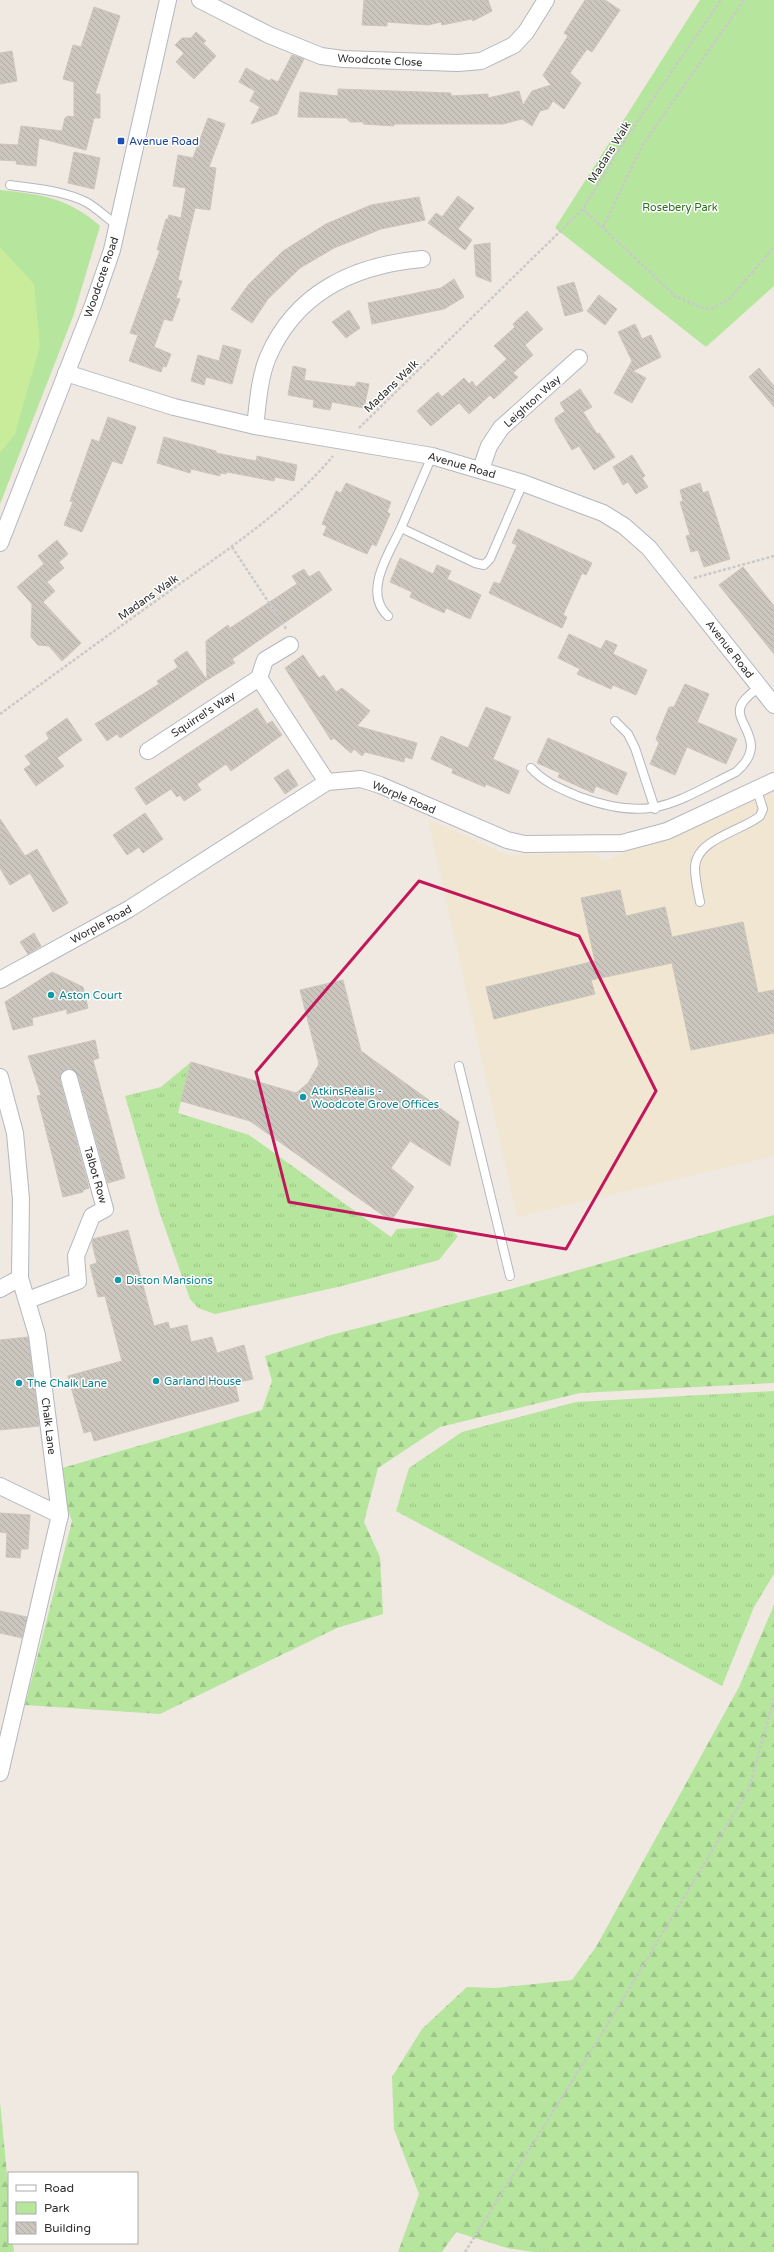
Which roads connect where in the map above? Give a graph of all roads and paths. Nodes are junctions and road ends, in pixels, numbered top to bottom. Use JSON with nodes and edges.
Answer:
{"nodes":[{"id":1,"x":168,"y":0,"type":"edge"},
{"id":2,"x":200,"y":0,"type":"edge"},
{"id":3,"x":546,"y":0,"type":"edge"},
{"id":4,"x":722,"y":0,"type":"edge"},
{"id":5,"x":744,"y":0,"type":"edge"},
{"id":6,"x":10,"y":185,"type":"dead end"},
{"id":7,"x":583,"y":209,"type":"junction"},
{"id":8,"x":118,"y":226,"type":"junction"},
{"id":9,"x":603,"y":227,"type":"junction"},
{"id":10,"x":774,"y":247,"type":"edge"},
{"id":11,"x":422,"y":258,"type":"dead end"},
{"id":12,"x":579,"y":358,"type":"dead end"},
{"id":13,"x":66,"y":372,"type":"junction"},
{"id":14,"x":255,"y":426,"type":"junction"},
{"id":15,"x":346,"y":441,"type":"junction"},
{"id":16,"x":432,"y":456,"type":"junction"},
{"id":17,"x":481,"y":469,"type":"junction"},
{"id":18,"x":523,"y":483,"type":"junction"},
{"id":19,"x":401,"y":528,"type":"junction"},
{"id":20,"x":0,"y":541,"type":"edge"},
{"id":21,"x":232,"y":547,"type":"junction"},
{"id":22,"x":774,"y":556,"type":"edge"},
{"id":23,"x":678,"y":583,"type":"junction"},
{"id":24,"x":388,"y":616,"type":"dead end"},
{"id":25,"x":290,"y":645,"type":"joint"},
{"id":26,"x":259,"y":678,"type":"junction"},
{"id":27,"x":760,"y":687,"type":"junction"},
{"id":28,"x":774,"y":705,"type":"edge"},
{"id":29,"x":0,"y":714,"type":"edge"},
{"id":30,"x":615,"y":720,"type":"dead end"},
{"id":31,"x":148,"y":751,"type":"dead end"},
{"id":32,"x":530,"y":768,"type":"dead end"},
{"id":33,"x":774,"y":781,"type":"edge"},
{"id":34,"x":327,"y":782,"type":"junction"},
{"id":35,"x":757,"y":790,"type":"junction"},
{"id":36,"x":655,"y":808,"type":"junction"},
{"id":37,"x":700,"y":902,"type":"dead end"},
{"id":38,"x":0,"y":980,"type":"edge"},
{"id":39,"x":459,"y":1066,"type":"dead end"},
{"id":40,"x":0,"y":1077,"type":"edge"},
{"id":41,"x":69,"y":1078,"type":"dead end"},
{"id":42,"x":510,"y":1276,"type":"dead end"},
{"id":43,"x":20,"y":1278,"type":"junction"},
{"id":44,"x":0,"y":1290,"type":"edge"},
{"id":45,"x":28,"y":1300,"type":"junction"},
{"id":46,"x":0,"y":1486,"type":"edge"},
{"id":47,"x":60,"y":1515,"type":"junction"},
{"id":48,"x":774,"y":1698,"type":"edge"},
{"id":49,"x":0,"y":1773,"type":"edge"},
{"id":50,"x":465,"y":2252,"type":"edge"}],
"edges":[{"from":1,"to":8,"type":"street","name":"Woodcote Road"},
{"from":2,"to":3,"type":"street","name":"Woodcote Close"},
{"from":4,"to":7,"type":"path","name":"Madans Walk"},
{"from":5,"to":9,"type":"path"},
{"from":6,"to":8,"type":"lane"},
{"from":7,"to":9,"type":"path"},
{"from":7,"to":15,"type":"path","name":"Madans Walk"},
{"from":8,"to":13,"type":"street","name":"Woodcote Road"},
{"from":9,"to":10,"type":"path"},
{"from":11,"to":14,"type":"street"},
{"from":12,"to":17,"type":"street","name":"Leighton Way"},
{"from":13,"to":14,"type":"street","name":"Avenue Road"},
{"from":13,"to":20,"type":"street","name":"Woodcote Road"},
{"from":14,"to":15,"type":"street","name":"Avenue Road"},
{"from":15,"to":16,"type":"street","name":"Avenue Road"},
{"from":15,"to":21,"type":"path","name":"Madans Walk"},
{"from":16,"to":17,"type":"street","name":"Avenue Road"},
{"from":16,"to":19,"type":"lane"},
{"from":17,"to":18,"type":"street","name":"Avenue Road"},
{"from":18,"to":19,"type":"lane"},
{"from":18,"to":23,"type":"street","name":"Avenue Road"},
{"from":19,"to":24,"type":"lane"},
{"from":21,"to":25,"type":"path"},
{"from":21,"to":29,"type":"path","name":"Madans Walk"},
{"from":22,"to":23,"type":"path"},
{"from":23,"to":27,"type":"street","name":"Avenue Road"},
{"from":25,"to":26,"type":"street"},
{"from":26,"to":31,"type":"street","name":"Squirrel's Way"},
{"from":26,"to":34,"type":"street"},
{"from":27,"to":28,"type":"street","name":"Avenue Road"},
{"from":27,"to":36,"type":"lane"},
{"from":30,"to":36,"type":"lane"},
{"from":32,"to":36,"type":"lane"},
{"from":33,"to":35,"type":"street","name":"Worple Road"},
{"from":34,"to":35,"type":"street","name":"Worple Road"},
{"from":34,"to":38,"type":"street","name":"Worple Road"},
{"from":35,"to":37,"type":"lane"},
{"from":39,"to":42,"type":"lane"},
{"from":40,"to":43,"type":"street","name":"Chalk Lane"},
{"from":41,"to":45,"type":"street","name":"Talbot Row"},
{"from":43,"to":44,"type":"street"},
{"from":43,"to":45,"type":"street","name":"Chalk Lane"},
{"from":45,"to":47,"type":"street","name":"Chalk Lane"},
{"from":46,"to":47,"type":"street"},
{"from":47,"to":49,"type":"street","name":"Chalk Lane"},
{"from":48,"to":50,"type":"path"}]}
